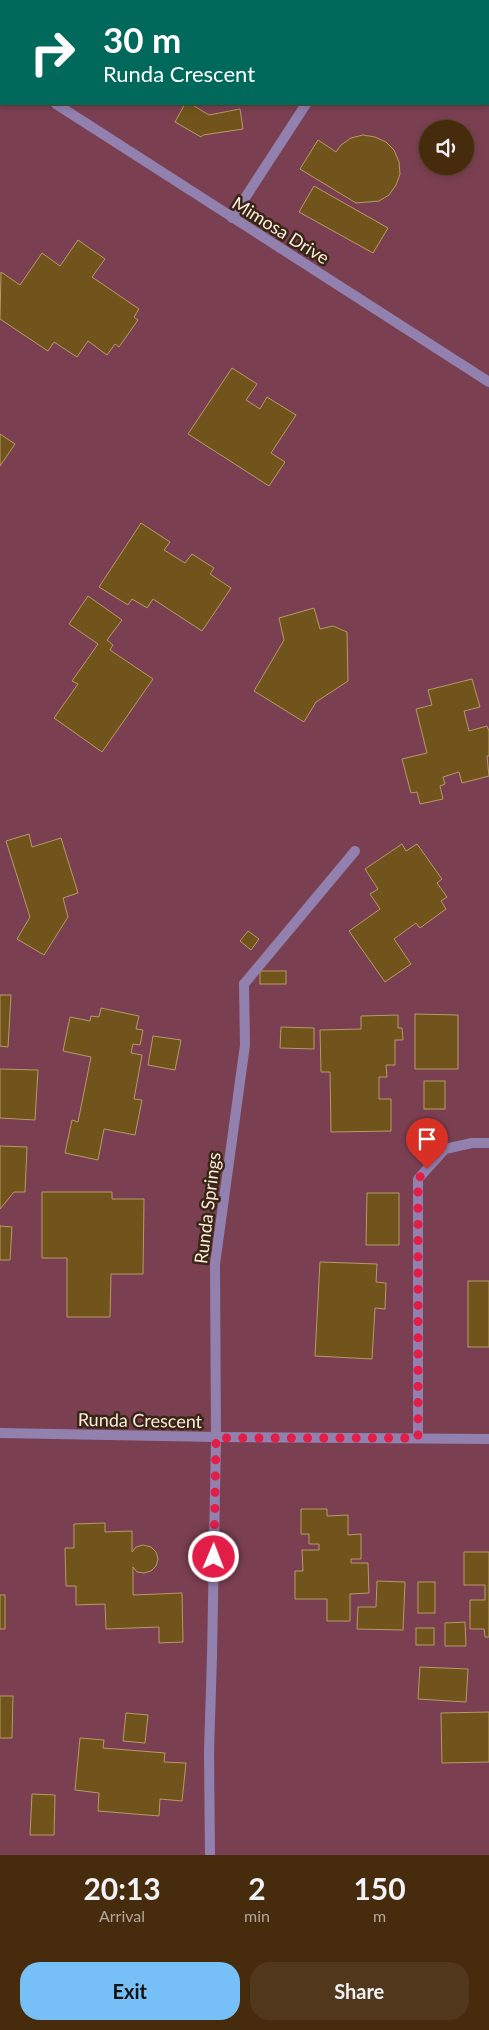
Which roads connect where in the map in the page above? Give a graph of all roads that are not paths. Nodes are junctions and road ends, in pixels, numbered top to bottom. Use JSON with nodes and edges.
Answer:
{"nodes":[{"id":1,"x":58,"y":105,"type":"edge"},
{"id":2,"x":305,"y":105,"type":"edge"},
{"id":3,"x":232,"y":218,"type":"junction"},
{"id":4,"x":489,"y":382,"type":"edge"},
{"id":5,"x":355,"y":851,"type":"dead end"},
{"id":6,"x":489,"y":1144,"type":"edge"},
{"id":7,"x":0,"y":1433,"type":"edge"},
{"id":8,"x":216,"y":1438,"type":"junction"},
{"id":9,"x":418,"y":1438,"type":"junction"},
{"id":10,"x":489,"y":1439,"type":"edge"},
{"id":11,"x":210,"y":1855,"type":"edge"}],
"edges":[{"from":1,"to":3,"type":"street","name":"Mimosa Drive"},
{"from":2,"to":3,"type":"street"},
{"from":3,"to":4,"type":"street","name":"Mimosa Drive"},
{"from":5,"to":8,"type":"street","name":"Runda Springs"},
{"from":6,"to":9,"type":"street"},
{"from":7,"to":8,"type":"street","name":"Runda Crescent"},
{"from":8,"to":9,"type":"street","name":"Runda Crescent"},
{"from":8,"to":11,"type":"street","name":"Runda Springs"},
{"from":9,"to":10,"type":"street","name":"Runda Crescent"}]}
